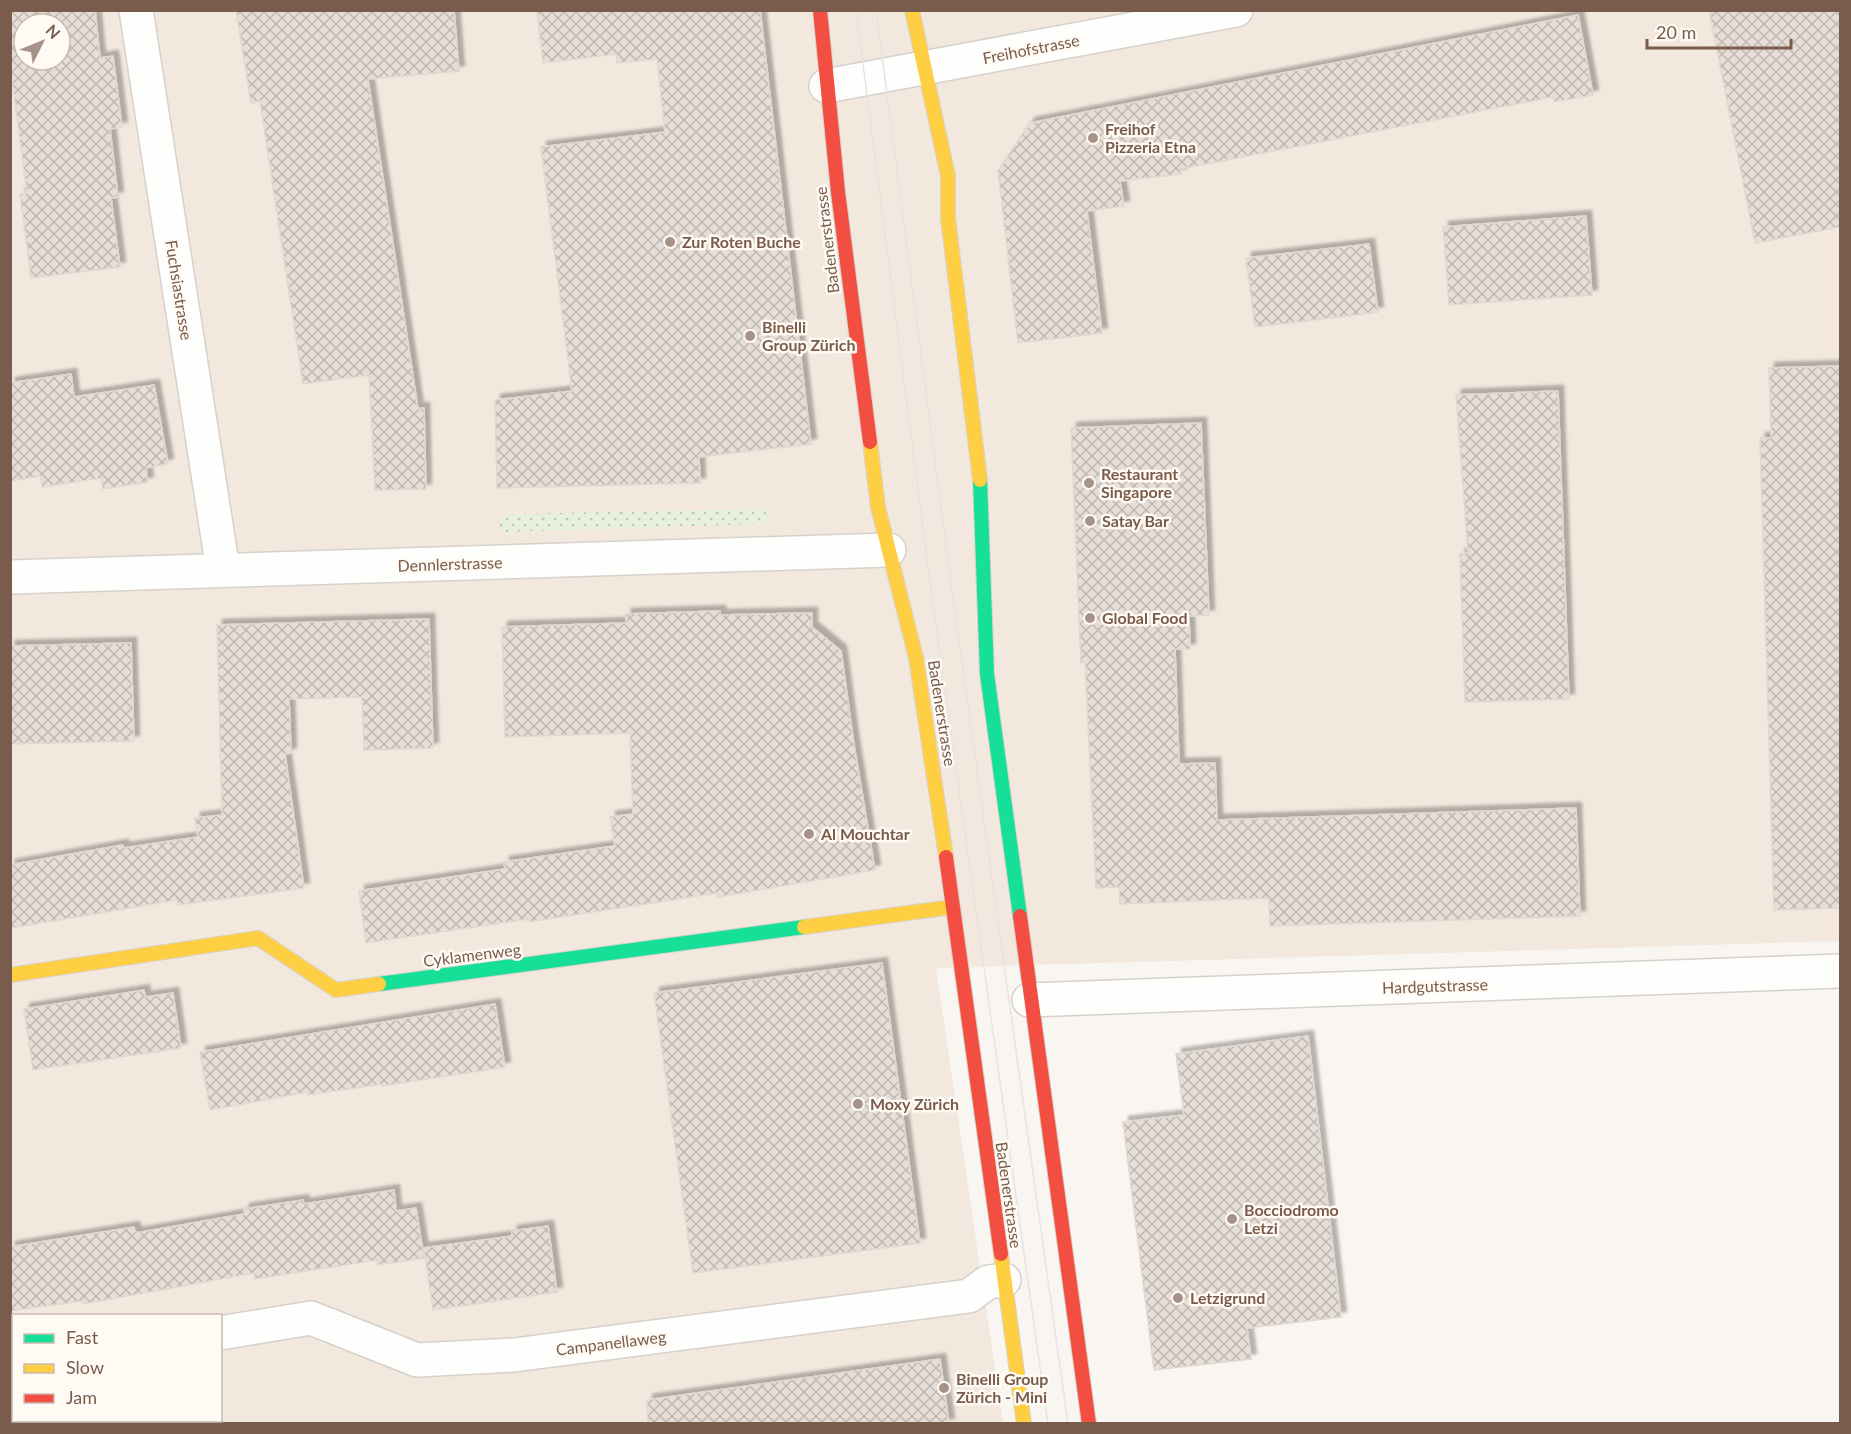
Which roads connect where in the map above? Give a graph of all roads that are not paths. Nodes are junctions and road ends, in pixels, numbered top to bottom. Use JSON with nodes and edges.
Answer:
{"nodes":[{"id":1,"x":136,"y":10,"type":"edge"},
{"id":2,"x":819,"y":10,"type":"edge"},
{"id":3,"x":912,"y":10,"type":"edge"},
{"id":4,"x":1236,"y":10,"type":"edge"},
{"id":5,"x":927,"y":69,"type":"junction"},
{"id":6,"x":826,"y":87,"type":"junction"},
{"id":7,"x":889,"y":550,"type":"junction"},
{"id":8,"x":223,"y":570,"type":"junction"},
{"id":9,"x":10,"y":577,"type":"edge"},
{"id":10,"x":952,"y":907,"type":"junction"},
{"id":11,"x":1840,"y":971,"type":"edge"},
{"id":12,"x":10,"y":975,"type":"edge"},
{"id":13,"x":1029,"y":1000,"type":"junction"},
{"id":14,"x":1004,"y":1280,"type":"junction"},
{"id":15,"x":222,"y":1333,"type":"edge"},
{"id":16,"x":1024,"y":1424,"type":"edge"},
{"id":17,"x":1089,"y":1424,"type":"edge"}],
"edges":[{"from":1,"to":8,"type":"street","name":"Fuchsiastrasse"},
{"from":2,"to":6,"type":"street","name":"Badenerstrasse"},
{"from":3,"to":5,"type":"street"},
{"from":4,"to":5,"type":"street","name":"Freihofstrasse"},
{"from":5,"to":6,"type":"street","name":"Freihofstrasse"},
{"from":5,"to":13,"type":"street"},
{"from":6,"to":7,"type":"street","name":"Badenerstrasse"},
{"from":7,"to":8,"type":"street","name":"Dennlerstrasse"},
{"from":7,"to":10,"type":"street","name":"Badenerstrasse"},
{"from":8,"to":9,"type":"street","name":"Dennlerstrasse"},
{"from":10,"to":12,"type":"street","name":"Cyklamenweg"},
{"from":10,"to":14,"type":"street","name":"Badenerstrasse"},
{"from":11,"to":13,"type":"street","name":"Hardgutstrasse"},
{"from":13,"to":17,"type":"street"},
{"from":14,"to":15,"type":"street","name":"Campanellaweg"},
{"from":14,"to":16,"type":"street","name":"Badenerstrasse"}]}
